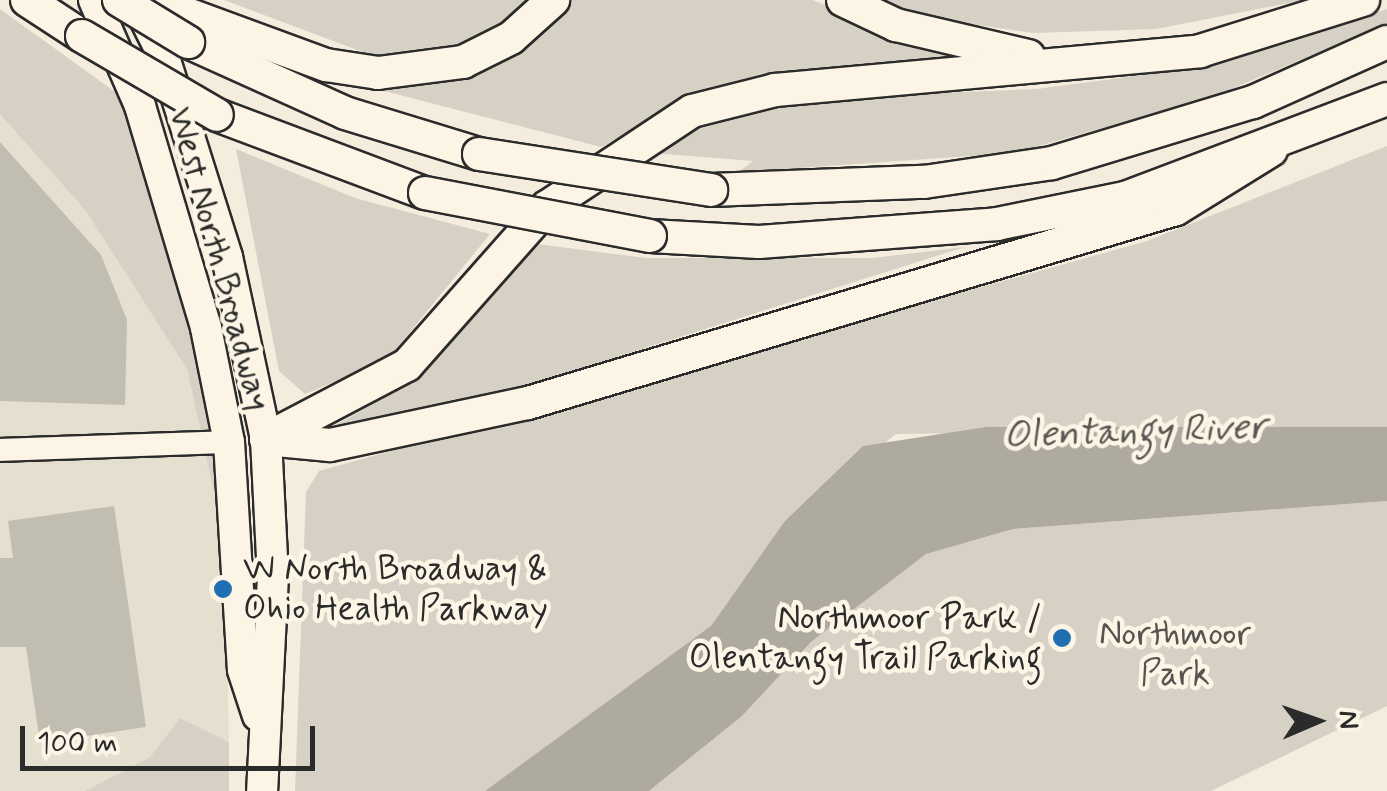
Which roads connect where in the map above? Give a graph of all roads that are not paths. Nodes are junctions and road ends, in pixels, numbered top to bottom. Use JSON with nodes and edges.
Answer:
{"nodes":[{"id":1,"x":27,"y":0,"type":"edge"},
{"id":2,"x":94,"y":0,"type":"edge"},
{"id":3,"x":119,"y":0,"type":"edge"},
{"id":4,"x":135,"y":0,"type":"edge"},
{"id":5,"x":149,"y":0,"type":"edge"},
{"id":6,"x":553,"y":0,"type":"edge"},
{"id":7,"x":843,"y":0,"type":"edge"},
{"id":8,"x":1362,"y":0,"type":"edge"},
{"id":9,"x":184,"y":29,"type":"junction"},
{"id":10,"x":1387,"y":42,"type":"edge"},
{"id":11,"x":1066,"y":64,"type":"junction"},
{"id":12,"x":1387,"y":100,"type":"edge"},
{"id":13,"x":1271,"y":150,"type":"junction"},
{"id":14,"x":266,"y":439,"type":"junction"},
{"id":15,"x":229,"y":442,"type":"junction"},
{"id":16,"x":0,"y":450,"type":"edge"},
{"id":17,"x":261,"y":723,"type":"junction"},
{"id":18,"x":262,"y":791,"type":"edge"}],
"edges":[{"from":1,"to":13,"type":"highway","bridge":true},
{"from":2,"to":15,"type":"main road","name":"West North Broadway"},
{"from":3,"to":9,"type":"highway","bridge":true},
{"from":4,"to":14,"type":"main road","name":"West North Broadway"},
{"from":5,"to":9,"type":"highway"},
{"from":6,"to":9,"type":"highway"},
{"from":7,"to":11,"type":"highway"},
{"from":8,"to":11,"type":"highway"},
{"from":9,"to":10,"type":"highway","bridge":true},
{"from":11,"to":14,"type":"highway"},
{"from":12,"to":13,"type":"highway"},
{"from":13,"to":14,"type":"highway"},
{"from":14,"to":15,"type":"main road"},
{"from":14,"to":17,"type":"main road","name":"West North Broadway"},
{"from":15,"to":16,"type":"street"},
{"from":15,"to":17,"type":"main road","name":"West North Broadway"},
{"from":17,"to":18,"type":"main road","name":"West North Broadway"}]}
